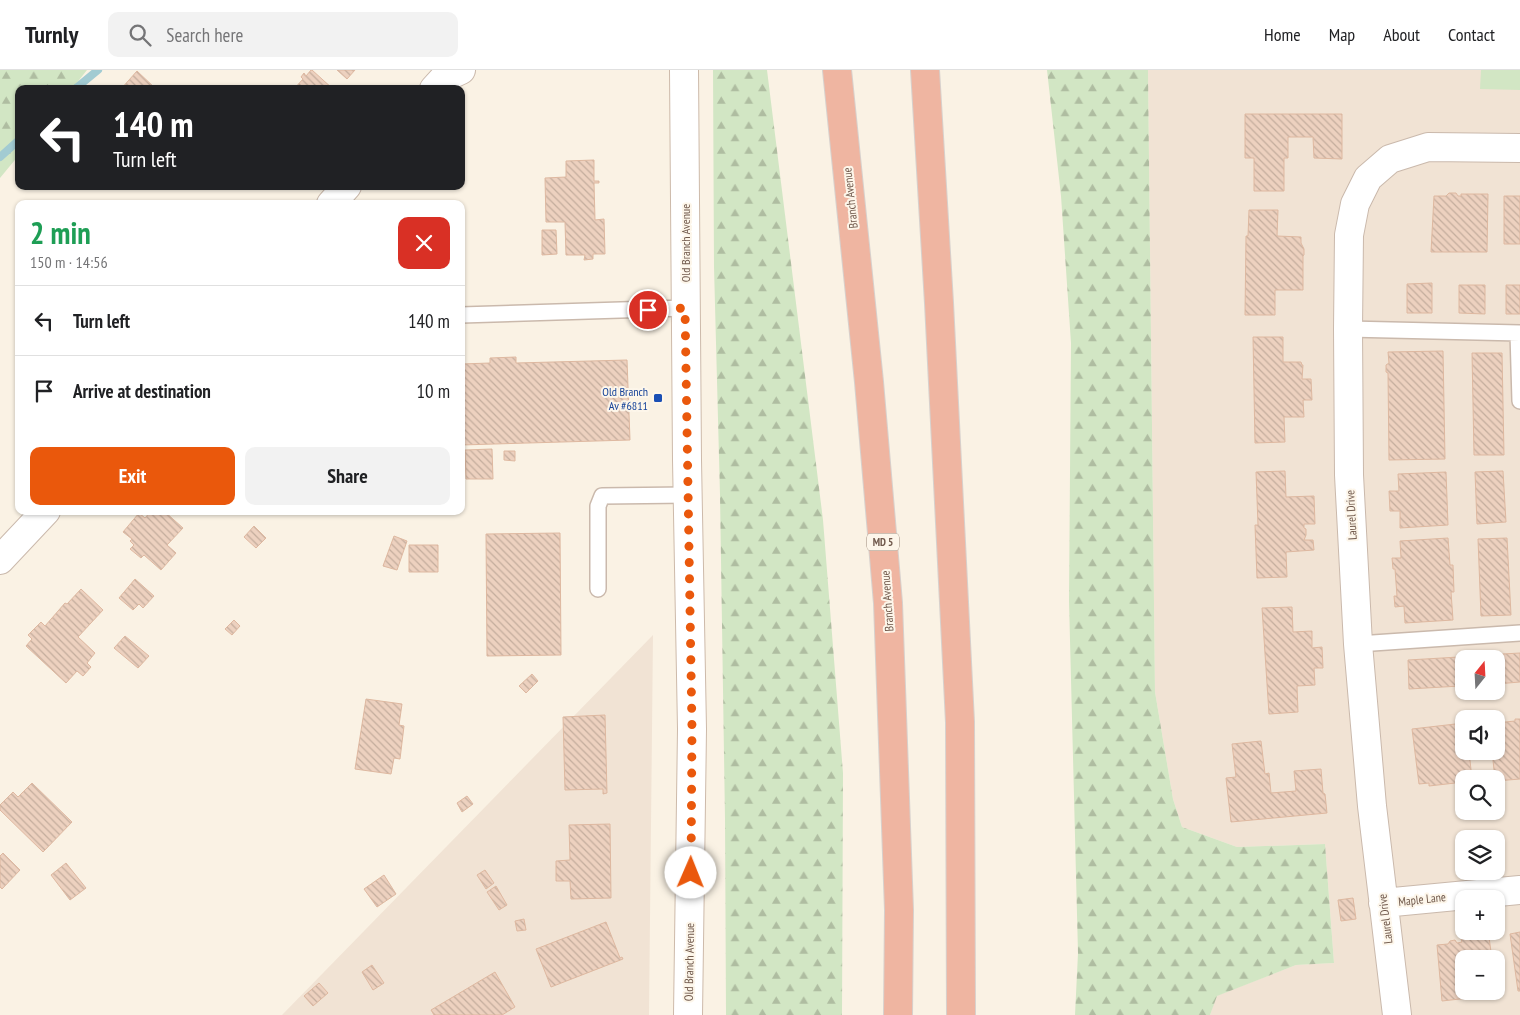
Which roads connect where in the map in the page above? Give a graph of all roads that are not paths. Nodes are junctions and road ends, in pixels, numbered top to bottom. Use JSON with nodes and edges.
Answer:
{"nodes":[{"id":1,"x":461,"y":70,"type":"edge"},
{"id":2,"x":684,"y":70,"type":"edge"},
{"id":3,"x":837,"y":70,"type":"edge"},
{"id":4,"x":925,"y":70,"type":"edge"},
{"id":5,"x":438,"y":85,"type":"edge"},
{"id":6,"x":1520,"y":148,"type":"edge"},
{"id":7,"x":343,"y":190,"type":"edge"},
{"id":8,"x":334,"y":200,"type":"edge"},
{"id":9,"x":685,"y":308,"type":"junction"},
{"id":10,"x":465,"y":315,"type":"edge"},
{"id":11,"x":1348,"y":329,"type":"junction"},
{"id":12,"x":1519,"y":333,"type":"edge"},
{"id":13,"x":1520,"y":401,"type":"edge"},
{"id":14,"x":688,"y":494,"type":"junction"},
{"id":15,"x":42,"y":515,"type":"edge"},
{"id":16,"x":0,"y":560,"type":"edge"},
{"id":17,"x":598,"y":589,"type":"dead end"},
{"id":18,"x":1520,"y":633,"type":"edge"},
{"id":19,"x":1358,"y":644,"type":"junction"},
{"id":20,"x":1520,"y":890,"type":"edge"},
{"id":21,"x":1383,"y":903,"type":"junction"},
{"id":22,"x":688,"y":1015,"type":"edge"},
{"id":23,"x":898,"y":1015,"type":"edge"},
{"id":24,"x":961,"y":1015,"type":"edge"},
{"id":25,"x":1396,"y":1015,"type":"edge"}],
"edges":[{"from":1,"to":5,"type":"street"},
{"from":2,"to":9,"type":"street","name":"Old Branch Avenue"},
{"from":3,"to":23,"type":"highway","name":"Branch Avenue","number":"MD 5"},
{"from":4,"to":24,"type":"highway"},
{"from":6,"to":11,"type":"street","name":"Laurel Drive"},
{"from":7,"to":8,"type":"street"},
{"from":9,"to":10,"type":"lane"},
{"from":9,"to":14,"type":"street","name":"Old Branch Avenue"},
{"from":11,"to":12,"type":"lane"},
{"from":11,"to":19,"type":"street","name":"Laurel Drive"},
{"from":12,"to":13,"type":"lane"},
{"from":14,"to":17,"type":"lane"},
{"from":14,"to":22,"type":"street","name":"Old Branch Avenue"},
{"from":15,"to":16,"type":"street"},
{"from":18,"to":19,"type":"lane"},
{"from":19,"to":21,"type":"street","name":"Laurel Drive"},
{"from":20,"to":21,"type":"street","name":"Maple Lane"},
{"from":21,"to":25,"type":"street","name":"Laurel Drive"}]}
